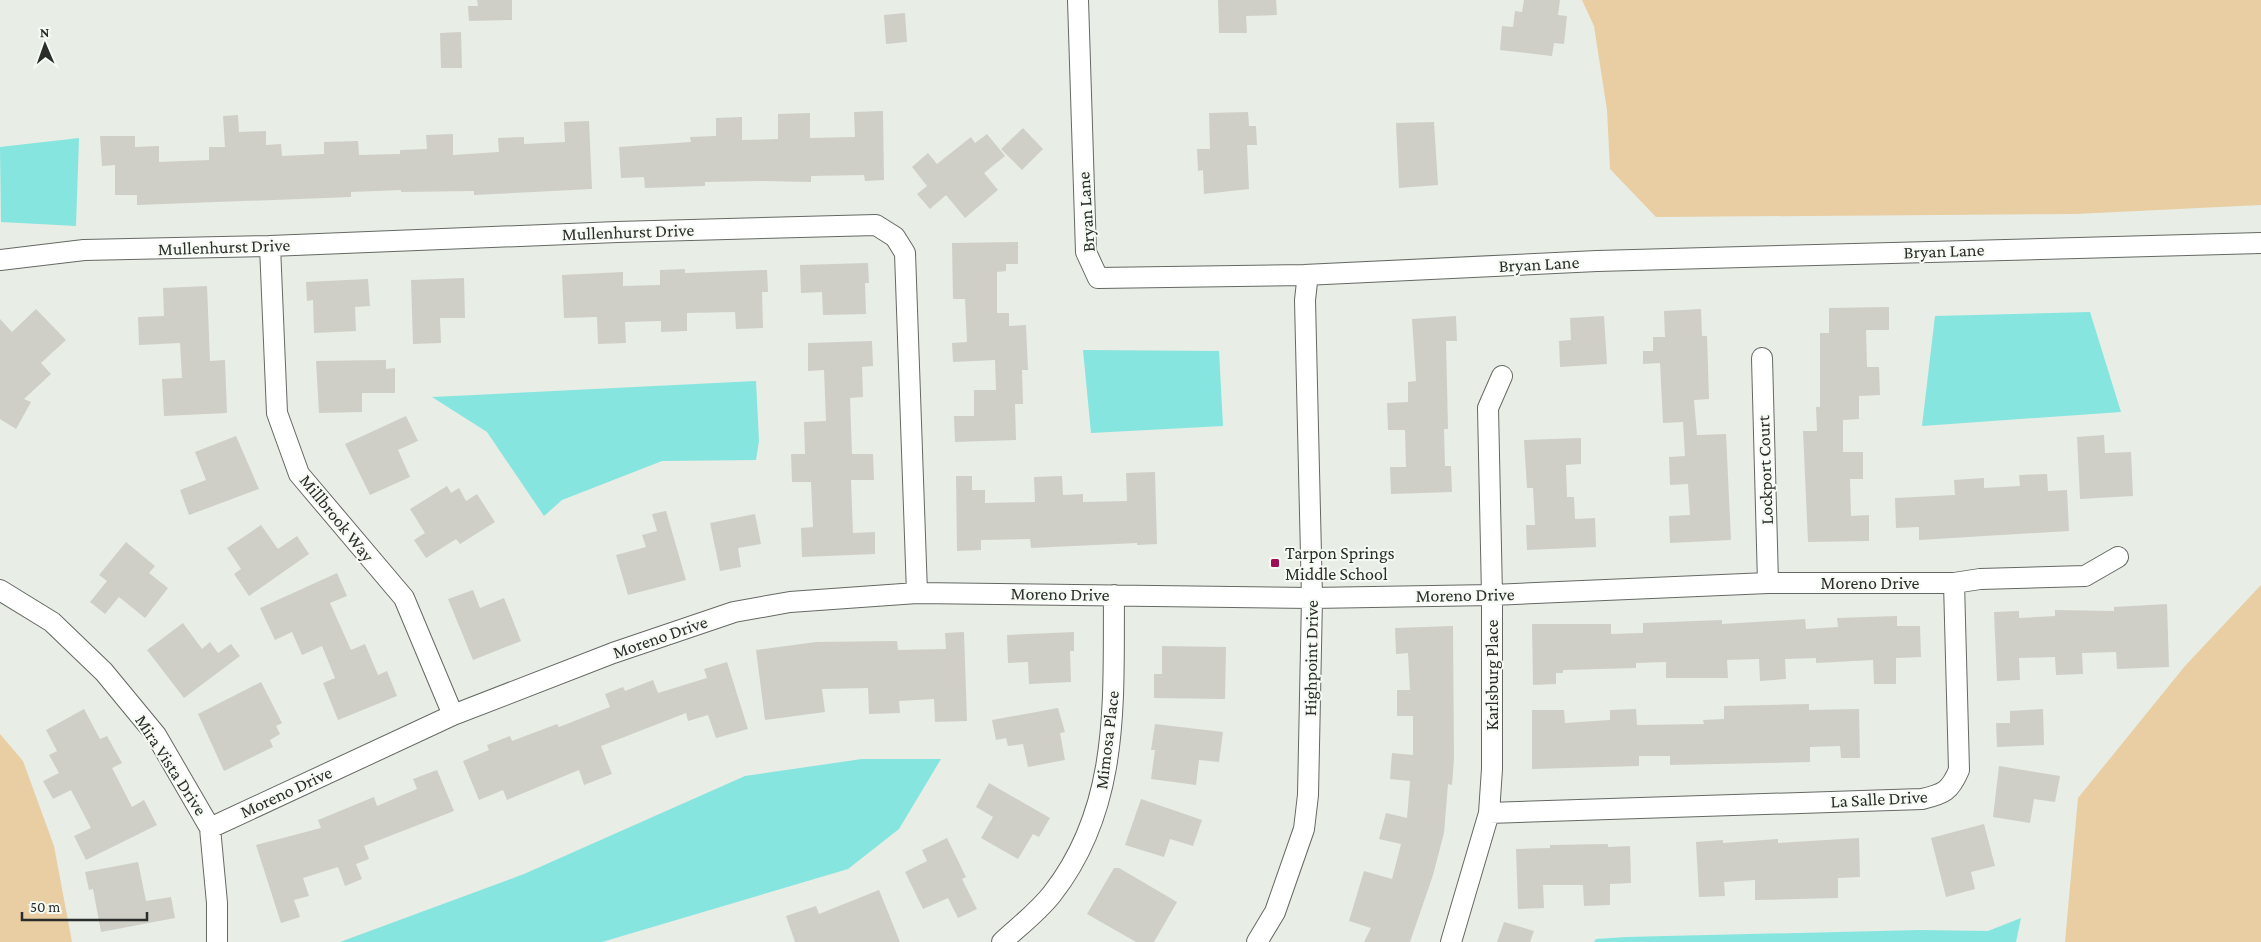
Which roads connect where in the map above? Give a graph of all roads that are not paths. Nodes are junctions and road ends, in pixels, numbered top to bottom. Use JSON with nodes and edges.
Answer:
{"nodes":[{"id":1,"x":1078,"y":0,"type":"edge"},
{"id":2,"x":2261,"y":243,"type":"edge"},
{"id":3,"x":270,"y":246,"type":"junction"},
{"id":4,"x":0,"y":260,"type":"edge"},
{"id":5,"x":1304,"y":275,"type":"junction"},
{"id":6,"x":1762,"y":358,"type":"dead end"},
{"id":7,"x":1502,"y":376,"type":"dead end"},
{"id":8,"x":2118,"y":558,"type":"dead end"},
{"id":9,"x":1768,"y":583,"type":"junction"},
{"id":10,"x":1954,"y":584,"type":"junction"},
{"id":11,"x":0,"y":590,"type":"edge"},
{"id":12,"x":917,"y":593,"type":"junction"},
{"id":13,"x":1114,"y":595,"type":"junction"},
{"id":14,"x":1492,"y":595,"type":"junction"},
{"id":15,"x":1312,"y":598,"type":"junction"},
{"id":16,"x":453,"y":715,"type":"junction"},
{"id":17,"x":1489,"y":812,"type":"junction"},
{"id":18,"x":210,"y":828,"type":"junction"},
{"id":19,"x":217,"y":942,"type":"edge"},
{"id":20,"x":1002,"y":942,"type":"edge"},
{"id":21,"x":1257,"y":942,"type":"edge"},
{"id":22,"x":1451,"y":942,"type":"edge"}],
"edges":[{"from":1,"to":5,"type":"street","name":"Bryan Lane"},
{"from":2,"to":5,"type":"street","name":"Bryan Lane"},
{"from":3,"to":4,"type":"street","name":"Mullenhurst Drive"},
{"from":3,"to":12,"type":"street","name":"Mullenhurst Drive"},
{"from":3,"to":16,"type":"street","name":"Millbrook Way"},
{"from":5,"to":15,"type":"street","name":"Highpoint Drive"},
{"from":6,"to":9,"type":"street","name":"Lockport Court"},
{"from":7,"to":14,"type":"street","name":"Karlsburg Place"},
{"from":8,"to":10,"type":"street"},
{"from":9,"to":10,"type":"street","name":"Moreno Drive"},
{"from":9,"to":14,"type":"street","name":"Moreno Drive"},
{"from":10,"to":17,"type":"street","name":"La Salle Drive"},
{"from":11,"to":18,"type":"street","name":"Mira Vista Drive"},
{"from":12,"to":13,"type":"street","name":"Moreno Drive"},
{"from":12,"to":16,"type":"street","name":"Moreno Drive"},
{"from":13,"to":15,"type":"street","name":"Moreno Drive"},
{"from":13,"to":20,"type":"street","name":"Mimosa Place"},
{"from":14,"to":15,"type":"street","name":"Moreno Drive"},
{"from":14,"to":17,"type":"street","name":"Karlsburg Place"},
{"from":15,"to":21,"type":"street","name":"Highpoint Drive"},
{"from":16,"to":18,"type":"street","name":"Moreno Drive"},
{"from":17,"to":22,"type":"street","name":"Karlsburg Place"},
{"from":18,"to":19,"type":"street","name":"Mira Vista Drive"}]}
